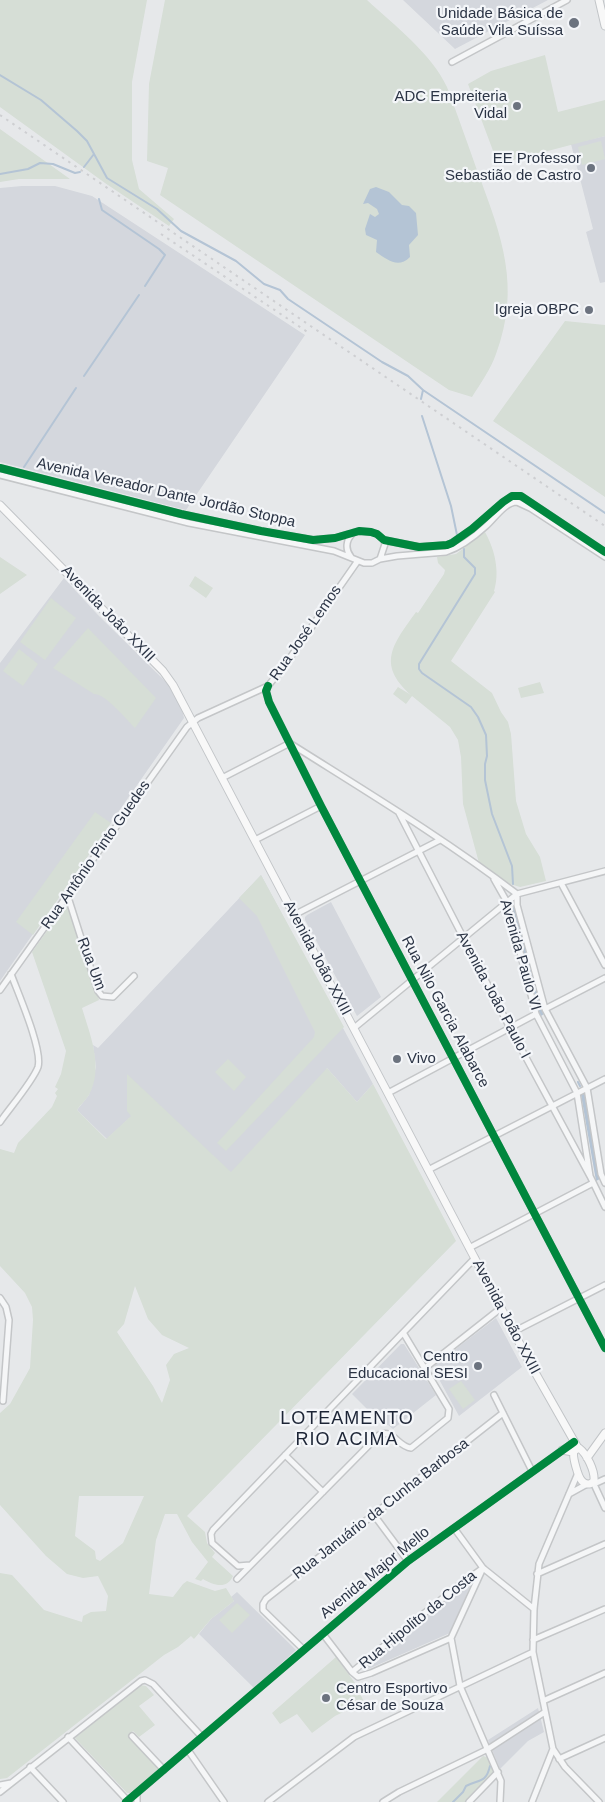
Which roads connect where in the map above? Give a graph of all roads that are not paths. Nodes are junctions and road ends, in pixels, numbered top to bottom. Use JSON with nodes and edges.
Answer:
{"nodes":[{"id":1,"x":567,"y":0,"type":"edge"},
{"id":2,"x":599,"y":0,"type":"edge"},
{"id":3,"x":605,"y":26,"type":"edge"},
{"id":4,"x":452,"y":62,"type":"dead end"},
{"id":5,"x":0,"y":468,"type":"edge"},
{"id":6,"x":0,"y":475,"type":"edge"},
{"id":7,"x":1,"y":505,"type":"edge"},
{"id":8,"x":359,"y":531,"type":"junction"},
{"id":9,"x":384,"y":540,"type":"junction"},
{"id":10,"x":605,"y":552,"type":"edge"},
{"id":11,"x":605,"y":557,"type":"edge"},
{"id":12,"x":380,"y":559,"type":"junction"},
{"id":13,"x":355,"y":560,"type":"junction"},
{"id":14,"x":268,"y":686,"type":"junction"},
{"id":15,"x":193,"y":722,"type":"junction"},
{"id":16,"x":290,"y":743,"type":"junction"},
{"id":17,"x":222,"y":778,"type":"junction"},
{"id":18,"x":321,"y":806,"type":"junction"},
{"id":19,"x":399,"y":813,"type":"junction"},
{"id":20,"x":255,"y":840,"type":"junction"},
{"id":21,"x":440,"y":840,"type":"junction"},
{"id":22,"x":417,"y":851,"type":"junction"},
{"id":23,"x":605,"y":871,"type":"edge"},
{"id":24,"x":489,"y":873,"type":"junction"},
{"id":25,"x":360,"y":880,"type":"junction"},
{"id":26,"x":561,"y":883,"type":"junction"},
{"id":27,"x":67,"y":894,"type":"junction"},
{"id":28,"x":517,"y":894,"type":"junction"},
{"id":29,"x":507,"y":902,"type":"junction"},
{"id":30,"x":294,"y":915,"type":"junction"},
{"id":31,"x":463,"y":938,"type":"junction"},
{"id":32,"x":605,"y":965,"type":"edge"},
{"id":33,"x":11,"y":974,"type":"junction"},
{"id":34,"x":134,"y":976,"type":"dead end"},
{"id":35,"x":605,"y":978,"type":"edge"},
{"id":36,"x":412,"y":980,"type":"junction"},
{"id":37,"x":0,"y":990,"type":"edge"},
{"id":38,"x":545,"y":1009,"type":"junction"},
{"id":39,"x":536,"y":1014,"type":"junction"},
{"id":40,"x":354,"y":1028,"type":"junction"},
{"id":41,"x":510,"y":1028,"type":"junction"},
{"id":42,"x":453,"y":1057,"type":"junction"},
{"id":43,"x":605,"y":1078,"type":"edge"},
{"id":44,"x":586,"y":1088,"type":"junction"},
{"id":45,"x":388,"y":1093,"type":"junction"},
{"id":46,"x":577,"y":1093,"type":"junction"},
{"id":47,"x":552,"y":1105,"type":"junction"},
{"id":48,"x":0,"y":1122,"type":"edge"},
{"id":49,"x":495,"y":1136,"type":"junction"},
{"id":50,"x":428,"y":1170,"type":"junction"},
{"id":51,"x":590,"y":1176,"type":"junction"},
{"id":52,"x":604,"y":1180,"type":"edge"},
{"id":53,"x":593,"y":1183,"type":"junction"},
{"id":54,"x":605,"y":1206,"type":"edge"},
{"id":55,"x":534,"y":1214,"type":"junction"},
{"id":56,"x":469,"y":1248,"type":"junction"},
{"id":57,"x":475,"y":1258,"type":"junction"},
{"id":58,"x":605,"y":1285,"type":"edge"},
{"id":59,"x":0,"y":1298,"type":"edge"},
{"id":60,"x":579,"y":1298,"type":"junction"},
{"id":61,"x":501,"y":1308,"type":"junction"},
{"id":62,"x":513,"y":1332,"type":"junction"},
{"id":63,"x":404,"y":1334,"type":"junction"},
{"id":64,"x":0,"y":1346,"type":"edge"},
{"id":65,"x":7,"y":1346,"type":"junction"},
{"id":66,"x":605,"y":1348,"type":"edge"},
{"id":67,"x":425,"y":1368,"type":"junction"},
{"id":68,"x":494,"y":1394,"type":"dead end"},
{"id":69,"x":3,"y":1401,"type":"dead end"},
{"id":70,"x":503,"y":1413,"type":"junction"},
{"id":71,"x":602,"y":1436,"type":"edge"},
{"id":72,"x":577,"y":1448,"type":"junction"},
{"id":73,"x":562,"y":1450,"type":"joint"},
{"id":74,"x":285,"y":1455,"type":"junction"},
{"id":75,"x":587,"y":1458,"type":"junction"},
{"id":76,"x":532,"y":1471,"type":"junction"},
{"id":77,"x":578,"y":1472,"type":"junction"},
{"id":78,"x":605,"y":1479,"type":"edge"},
{"id":79,"x":591,"y":1483,"type":"junction"},
{"id":80,"x":323,"y":1492,"type":"junction"},
{"id":81,"x":569,"y":1494,"type":"junction"},
{"id":82,"x":605,"y":1508,"type":"edge"},
{"id":83,"x":374,"y":1515,"type":"junction"},
{"id":84,"x":454,"y":1528,"type":"junction"},
{"id":85,"x":605,"y":1544,"type":"edge"},
{"id":86,"x":408,"y":1562,"type":"junction"},
{"id":87,"x":250,"y":1564,"type":"junction"},
{"id":88,"x":238,"y":1566,"type":"junction"},
{"id":89,"x":483,"y":1568,"type":"junction"},
{"id":90,"x":537,"y":1574,"type":"junction"},
{"id":91,"x":534,"y":1609,"type":"junction"},
{"id":92,"x":605,"y":1609,"type":"edge"},
{"id":93,"x":323,"y":1634,"type":"junction"},
{"id":94,"x":451,"y":1638,"type":"junction"},
{"id":95,"x":533,"y":1640,"type":"junction"},
{"id":96,"x":304,"y":1650,"type":"junction"},
{"id":97,"x":533,"y":1652,"type":"junction"},
{"id":98,"x":352,"y":1672,"type":"junction"},
{"id":99,"x":605,"y":1673,"type":"edge"},
{"id":100,"x":460,"y":1686,"type":"junction"},
{"id":101,"x":543,"y":1701,"type":"junction"},
{"id":102,"x":545,"y":1712,"type":"junction"},
{"id":103,"x":132,"y":1736,"type":"dead end"},
{"id":104,"x":68,"y":1737,"type":"junction"},
{"id":105,"x":202,"y":1738,"type":"junction"},
{"id":106,"x":605,"y":1738,"type":"edge"},
{"id":107,"x":488,"y":1749,"type":"junction"},
{"id":108,"x":553,"y":1749,"type":"junction"},
{"id":109,"x":188,"y":1750,"type":"junction"},
{"id":110,"x":559,"y":1759,"type":"junction"},
{"id":111,"x":30,"y":1767,"type":"junction"},
{"id":112,"x":164,"y":1770,"type":"junction"},
{"id":113,"x":498,"y":1772,"type":"junction"},
{"id":114,"x":12,"y":1783,"type":"junction"},
{"id":115,"x":0,"y":1785,"type":"edge"},
{"id":116,"x":0,"y":1792,"type":"edge"},
{"id":117,"x":137,"y":1793,"type":"junction"},
{"id":118,"x":605,"y":1799,"type":"edge"},
{"id":119,"x":127,"y":1801,"type":"edge"},
{"id":120,"x":63,"y":1802,"type":"edge"},
{"id":121,"x":137,"y":1802,"type":"edge"},
{"id":122,"x":224,"y":1802,"type":"edge"},
{"id":123,"x":268,"y":1802,"type":"edge"},
{"id":124,"x":383,"y":1802,"type":"edge"},
{"id":125,"x":469,"y":1802,"type":"edge"},
{"id":126,"x":500,"y":1802,"type":"edge"},
{"id":127,"x":532,"y":1802,"type":"edge"},
{"id":128,"x":599,"y":1802,"type":"edge"}],
"edges":[{"from":1,"to":4,"type":"street"},
{"from":2,"to":3,"type":"main road"},
{"from":5,"to":8,"type":"street","name":"Avenida Vereador Dante Jordão Stoppa"},
{"from":6,"to":13,"type":"street","name":"Avenida Vereador Dante Jordão Stoppa"},
{"from":7,"to":15,"type":"main road","name":"Avenida João XXIII"},
{"from":8,"to":9,"type":"street"},
{"from":8,"to":13,"type":"street"},
{"from":9,"to":10,"type":"street"},
{"from":9,"to":12,"type":"street"},
{"from":11,"to":12,"type":"street","name":"Avenida Vereador Dante Jordão Stoppa"},
{"from":12,"to":13,"type":"street","name":"Avenida Vereador Dante Jordão Stoppa"},
{"from":13,"to":14,"type":"street","name":"Rua José Lemos"},
{"from":14,"to":15,"type":"street","name":"Rua José Lemos"},
{"from":14,"to":16,"type":"street","name":"Rua Nilo Garcia Alabarce"},
{"from":15,"to":17,"type":"main road","name":"Avenida João XXIII"},
{"from":15,"to":27,"type":"street","name":"Rua Antônio Pinto Guedes"},
{"from":16,"to":17,"type":"street"},
{"from":16,"to":18,"type":"street","name":"Rua Nilo Garcia Alabarce"},
{"from":16,"to":19,"type":"street"},
{"from":17,"to":20,"type":"main road","name":"Avenida João XXIII"},
{"from":18,"to":20,"type":"street"},
{"from":18,"to":25,"type":"street","name":"Rua Nilo Garcia Alabarce"},
{"from":19,"to":21,"type":"street"},
{"from":19,"to":22,"type":"street","name":"Avenida João Paulo I"},
{"from":20,"to":30,"type":"main road","name":"Avenida João XXIII"},
{"from":21,"to":22,"type":"street"},
{"from":21,"to":24,"type":"street"},
{"from":22,"to":25,"type":"street"},
{"from":22,"to":31,"type":"street","name":"Avenida João Paulo I"},
{"from":23,"to":26,"type":"street"},
{"from":24,"to":28,"type":"street"},
{"from":24,"to":29,"type":"street","name":"Avenida Paulo VI"},
{"from":25,"to":30,"type":"street"},
{"from":25,"to":36,"type":"street","name":"Rua Nilo Garcia Alabarce"},
{"from":26,"to":28,"type":"street"},
{"from":26,"to":32,"type":"street"},
{"from":27,"to":33,"type":"street","name":"Rua Antônio Pinto Guedes"},
{"from":27,"to":34,"type":"street","name":"Rua Um"},
{"from":28,"to":29,"type":"street"},
{"from":28,"to":38,"type":"street","name":"Avenida Paulo VI"},
{"from":29,"to":31,"type":"street"},
{"from":29,"to":39,"type":"street","name":"Avenida Paulo VI"},
{"from":30,"to":40,"type":"main road","name":"Avenida João XXIII"},
{"from":31,"to":36,"type":"street"},
{"from":31,"to":41,"type":"street","name":"Avenida João Paulo I"},
{"from":33,"to":37,"type":"street","name":"Rua Antônio Pinto Guedes"},
{"from":33,"to":48,"type":"street"},
{"from":35,"to":38,"type":"street"},
{"from":36,"to":40,"type":"street"},
{"from":36,"to":42,"type":"street","name":"Rua Nilo Garcia Alabarce"},
{"from":38,"to":44,"type":"street","name":"Avenida Paulo VI"},
{"from":39,"to":41,"type":"street"},
{"from":39,"to":46,"type":"street","name":"Avenida Paulo VI"},
{"from":40,"to":45,"type":"main road","name":"Avenida João XXIII"},
{"from":41,"to":42,"type":"street"},
{"from":41,"to":47,"type":"street","name":"Avenida João Paulo I"},
{"from":42,"to":45,"type":"street"},
{"from":42,"to":49,"type":"street","name":"Rua Nilo Garcia Alabarce"},
{"from":43,"to":44,"type":"street"},
{"from":44,"to":46,"type":"street"},
{"from":44,"to":52,"type":"street","name":"Avenida Paulo VI"},
{"from":45,"to":50,"type":"main road","name":"Avenida João XXIII"},
{"from":46,"to":47,"type":"street"},
{"from":46,"to":51,"type":"street","name":"Avenida Paulo VI"},
{"from":47,"to":49,"type":"street"},
{"from":47,"to":51,"type":"street","name":"Avenida João Paulo I"},
{"from":49,"to":50,"type":"street"},
{"from":49,"to":55,"type":"street","name":"Rua Nilo Garcia Alabarce"},
{"from":50,"to":56,"type":"main road","name":"Avenida João XXIII"},
{"from":51,"to":53,"type":"street","name":"Avenida Paulo VI"},
{"from":53,"to":54,"type":"street","name":"Avenida Paulo VI"},
{"from":53,"to":55,"type":"street"},
{"from":55,"to":56,"type":"street"},
{"from":55,"to":60,"type":"street","name":"Rua Nilo Garcia Alabarce"},
{"from":56,"to":57,"type":"main road","name":"Avenida João XXIII"},
{"from":57,"to":61,"type":"main road","name":"Avenida João XXIII"},
{"from":57,"to":63,"type":"street"},
{"from":58,"to":60,"type":"street"},
{"from":59,"to":65,"type":"street"},
{"from":60,"to":62,"type":"street"},
{"from":60,"to":66,"type":"street","name":"Rua Nilo Garcia Alabarce"},
{"from":61,"to":62,"type":"main road","name":"Avenida João XXIII"},
{"from":61,"to":67,"type":"street"},
{"from":62,"to":72,"type":"main road","name":"Avenida João XXIII"},
{"from":63,"to":67,"type":"street"},
{"from":63,"to":74,"type":"street"},
{"from":64,"to":65,"type":"street"},
{"from":65,"to":69,"type":"street"},
{"from":67,"to":80,"type":"street"},
{"from":68,"to":70,"type":"street"},
{"from":70,"to":76,"type":"street"},
{"from":70,"to":83,"type":"street","name":"Rua Januário da Cunha Barbosa"},
{"from":71,"to":72,"type":"main road"},
{"from":71,"to":75,"type":"main road"},
{"from":72,"to":73,"type":"main road"},
{"from":72,"to":75,"type":"main road","name":"Avenida João XXIII"},
{"from":72,"to":77,"type":"main road","name":"Avenida João XXIII"},
{"from":73,"to":76,"type":"street","name":"Avenida Major Mello"},
{"from":74,"to":80,"type":"street"},
{"from":74,"to":88,"type":"street"},
{"from":75,"to":79,"type":"main road","name":"Avenida João XXIII"},
{"from":76,"to":84,"type":"street","name":"Avenida Major Mello"},
{"from":77,"to":79,"type":"main road","name":"Avenida João XXIII"},
{"from":77,"to":81,"type":"street"},
{"from":78,"to":79,"type":"street"},
{"from":79,"to":81,"type":"street"},
{"from":79,"to":82,"type":"street","name":"Avenida João XXIII"},
{"from":80,"to":87,"type":"street"},
{"from":81,"to":90,"type":"street"},
{"from":83,"to":86,"type":"street"},
{"from":83,"to":96,"type":"street","name":"Rua Januário da Cunha Barbosa"},
{"from":84,"to":86,"type":"street","name":"Avenida Major Mello"},
{"from":84,"to":89,"type":"street"},
{"from":85,"to":90,"type":"street"},
{"from":86,"to":93,"type":"street","name":"Avenida Major Mello"},
{"from":87,"to":88,"type":"street"},
{"from":87,"to":88,"type":"street"},
{"from":89,"to":91,"type":"street"},
{"from":89,"to":94,"type":"street"},
{"from":89,"to":98,"type":"street","name":"Rua Hipolito da Costa"},
{"from":90,"to":91,"type":"street"},
{"from":91,"to":95,"type":"street"},
{"from":92,"to":95,"type":"street"},
{"from":93,"to":96,"type":"street","name":"Avenida Major Mello"},
{"from":93,"to":98,"type":"street"},
{"from":94,"to":98,"type":"street"},
{"from":94,"to":100,"type":"street"},
{"from":95,"to":97,"type":"street"},
{"from":96,"to":105,"type":"street","name":"Avenida Major Mello"},
{"from":97,"to":100,"type":"street"},
{"from":97,"to":101,"type":"street"},
{"from":99,"to":101,"type":"street"},
{"from":100,"to":107,"type":"street"},
{"from":100,"to":123,"type":"street"},
{"from":101,"to":102,"type":"street"},
{"from":102,"to":107,"type":"street"},
{"from":102,"to":108,"type":"street"},
{"from":103,"to":112,"type":"street"},
{"from":104,"to":105,"type":"street"},
{"from":104,"to":111,"type":"street"},
{"from":104,"to":119,"type":"street"},
{"from":105,"to":109,"type":"street","name":"Avenida Major Mello"},
{"from":106,"to":110,"type":"street"},
{"from":107,"to":113,"type":"street"},
{"from":107,"to":124,"type":"street"},
{"from":108,"to":110,"type":"street"},
{"from":108,"to":127,"type":"street"},
{"from":109,"to":112,"type":"street","name":"Avenida Major Mello"},
{"from":109,"to":122,"type":"street"},
{"from":110,"to":128,"type":"street"},
{"from":111,"to":114,"type":"street"},
{"from":111,"to":120,"type":"street"},
{"from":112,"to":117,"type":"street","name":"Avenida Major Mello"},
{"from":113,"to":125,"type":"street"},
{"from":113,"to":126,"type":"street"},
{"from":114,"to":115,"type":"street"},
{"from":114,"to":116,"type":"street"},
{"from":117,"to":119,"type":"street","name":"Avenida Major Mello"},
{"from":117,"to":121,"type":"street"},
{"from":118,"to":128,"type":"street"}]}
